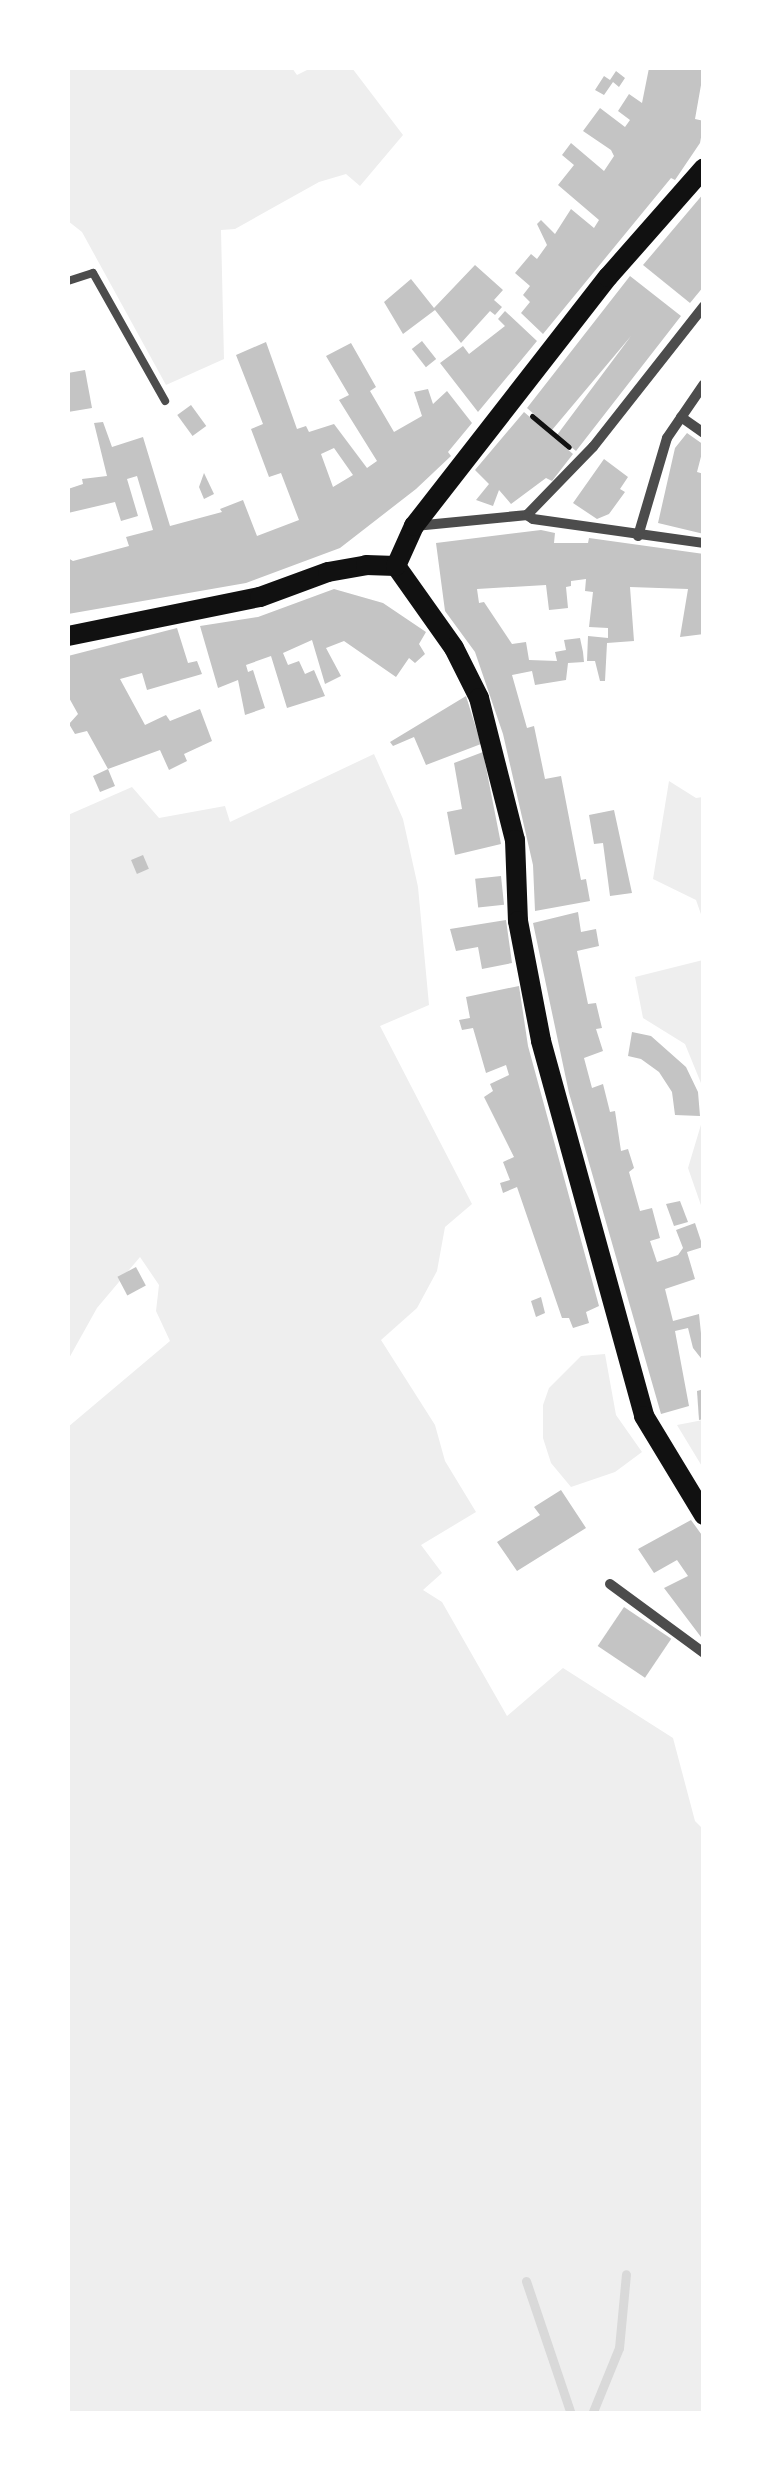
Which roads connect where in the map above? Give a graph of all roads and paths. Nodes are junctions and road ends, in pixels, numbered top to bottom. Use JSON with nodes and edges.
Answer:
{"nodes":[{"id":1,"x":704,"y":168,"type":"edge"},
{"id":2,"x":68,"y":281,"type":"edge"},
{"id":3,"x":704,"y":306,"type":"edge"},
{"id":4,"x":704,"y":384,"type":"edge"},
{"id":5,"x":514,"y":399,"type":"junction"},
{"id":6,"x":164,"y":401,"type":"dead end"},
{"id":7,"x":682,"y":417,"type":"junction"},
{"id":8,"x":704,"y":433,"type":"edge"},
{"id":9,"x":583,"y":459,"type":"junction"},
{"id":10,"x":528,"y":514,"type":"junction"},
{"id":11,"x":414,"y":526,"type":"junction"},
{"id":12,"x":638,"y":536,"type":"junction"},
{"id":13,"x":704,"y":544,"type":"edge"},
{"id":14,"x":396,"y":566,"type":"junction"},
{"id":15,"x":68,"y":636,"type":"edge"},
{"id":16,"x":704,"y":1515,"type":"edge"},
{"id":17,"x":610,"y":1584,"type":"dead end"},
{"id":18,"x":704,"y":1653,"type":"edge"}],
"edges":[{"from":1,"to":5,"type":"main road"},
{"from":2,"to":6,"type":"lane"},
{"from":3,"to":9,"type":"street"},
{"from":4,"to":7,"type":"street"},
{"from":5,"to":9,"type":"path"},
{"from":5,"to":11,"type":"main road"},
{"from":7,"to":8,"type":"street"},
{"from":7,"to":12,"type":"street"},
{"from":9,"to":10,"type":"street"},
{"from":10,"to":11,"type":"street"},
{"from":10,"to":12,"type":"street"},
{"from":11,"to":14,"type":"main road"},
{"from":12,"to":13,"type":"street"},
{"from":14,"to":15,"type":"main road"},
{"from":14,"to":16,"type":"main road"},
{"from":17,"to":18,"type":"street"}]}
